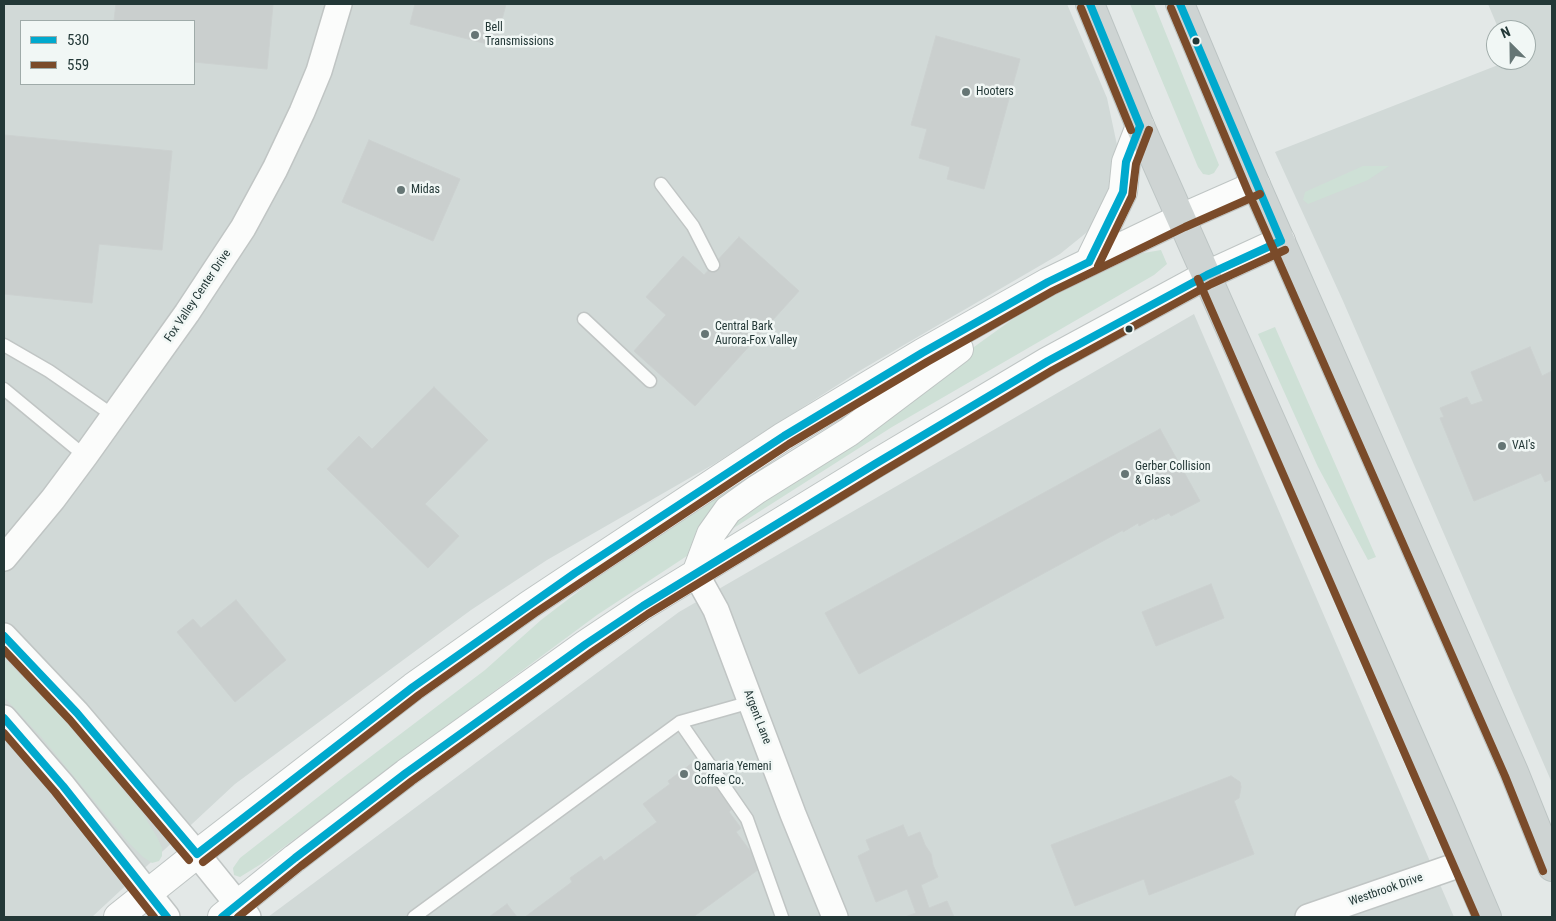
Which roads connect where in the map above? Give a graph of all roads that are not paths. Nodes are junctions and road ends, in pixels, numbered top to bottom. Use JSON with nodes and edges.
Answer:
{"nodes":[{"id":1,"x":339,"y":4,"type":"edge"},
{"id":2,"x":1090,"y":4,"type":"edge"},
{"id":3,"x":1180,"y":4,"type":"edge"},
{"id":4,"x":1140,"y":126,"type":"junction"},
{"id":5,"x":661,"y":184,"type":"dead end"},
{"id":6,"x":1256,"y":185,"type":"junction"},
{"id":7,"x":1181,"y":218,"type":"junction"},
{"id":8,"x":1281,"y":241,"type":"junction"},
{"id":9,"x":1089,"y":262,"type":"junction"},
{"id":10,"x":713,"y":265,"type":"dead end"},
{"id":11,"x":1207,"y":275,"type":"junction"},
{"id":12,"x":1048,"y":282,"type":"junction"},
{"id":13,"x":584,"y":319,"type":"dead end"},
{"id":14,"x":4,"y":345,"type":"edge"},
{"id":15,"x":650,"y":381,"type":"dead end"},
{"id":16,"x":4,"y":389,"type":"edge"},
{"id":17,"x":114,"y":416,"type":"junction"},
{"id":18,"x":85,"y":456,"type":"junction"},
{"id":19,"x":4,"y":558,"type":"edge"},
{"id":20,"x":696,"y":574,"type":"junction"},
{"id":21,"x":4,"y":636,"type":"edge"},
{"id":22,"x":751,"y":702,"type":"junction"},
{"id":23,"x":4,"y":718,"type":"edge"},
{"id":24,"x":680,"y":722,"type":"junction"},
{"id":25,"x":197,"y":854,"type":"junction"},
{"id":26,"x":1464,"y":863,"type":"junction"},
{"id":27,"x":1552,"y":867,"type":"edge"},
{"id":28,"x":148,"y":894,"type":"junction"},
{"id":29,"x":236,"y":913,"type":"edge"},
{"id":30,"x":1314,"y":916,"type":"edge"},
{"id":31,"x":118,"y":917,"type":"edge"},
{"id":32,"x":167,"y":917,"type":"edge"},
{"id":33,"x":414,"y":917,"type":"edge"},
{"id":34,"x":782,"y":917,"type":"edge"},
{"id":35,"x":835,"y":917,"type":"edge"},
{"id":36,"x":1487,"y":917,"type":"edge"}],
"edges":[{"from":1,"to":17,"type":"street","name":"Fox Valley Center Drive"},
{"from":2,"to":4,"type":"main road"},
{"from":3,"to":6,"type":"main road"},
{"from":4,"to":7,"type":"main road"},
{"from":4,"to":9,"type":"street"},
{"from":5,"to":10,"type":"lane"},
{"from":6,"to":7,"type":"street"},
{"from":6,"to":8,"type":"main road"},
{"from":7,"to":9,"type":"street"},
{"from":7,"to":11,"type":"main road"},
{"from":8,"to":11,"type":"street"},
{"from":8,"to":27,"type":"main road"},
{"from":9,"to":12,"type":"street"},
{"from":11,"to":20,"type":"street"},
{"from":11,"to":26,"type":"main road"},
{"from":12,"to":20,"type":"street"},
{"from":12,"to":25,"type":"street"},
{"from":13,"to":15,"type":"lane"},
{"from":14,"to":17,"type":"lane"},
{"from":16,"to":18,"type":"lane"},
{"from":17,"to":18,"type":"street","name":"Fox Valley Center Drive"},
{"from":18,"to":19,"type":"street","name":"Fox Valley Center Drive"},
{"from":20,"to":22,"type":"street","name":"Argent Lane"},
{"from":20,"to":29,"type":"street"},
{"from":21,"to":25,"type":"street"},
{"from":22,"to":24,"type":"lane"},
{"from":22,"to":35,"type":"street","name":"Argent Lane"},
{"from":23,"to":28,"type":"street"},
{"from":24,"to":33,"type":"lane"},
{"from":24,"to":34,"type":"lane"},
{"from":25,"to":28,"type":"street"},
{"from":25,"to":29,"type":"street"},
{"from":26,"to":30,"type":"street","name":"Westbrook Drive"},
{"from":26,"to":36,"type":"main road"},
{"from":28,"to":31,"type":"street"},
{"from":28,"to":32,"type":"street"}]}
